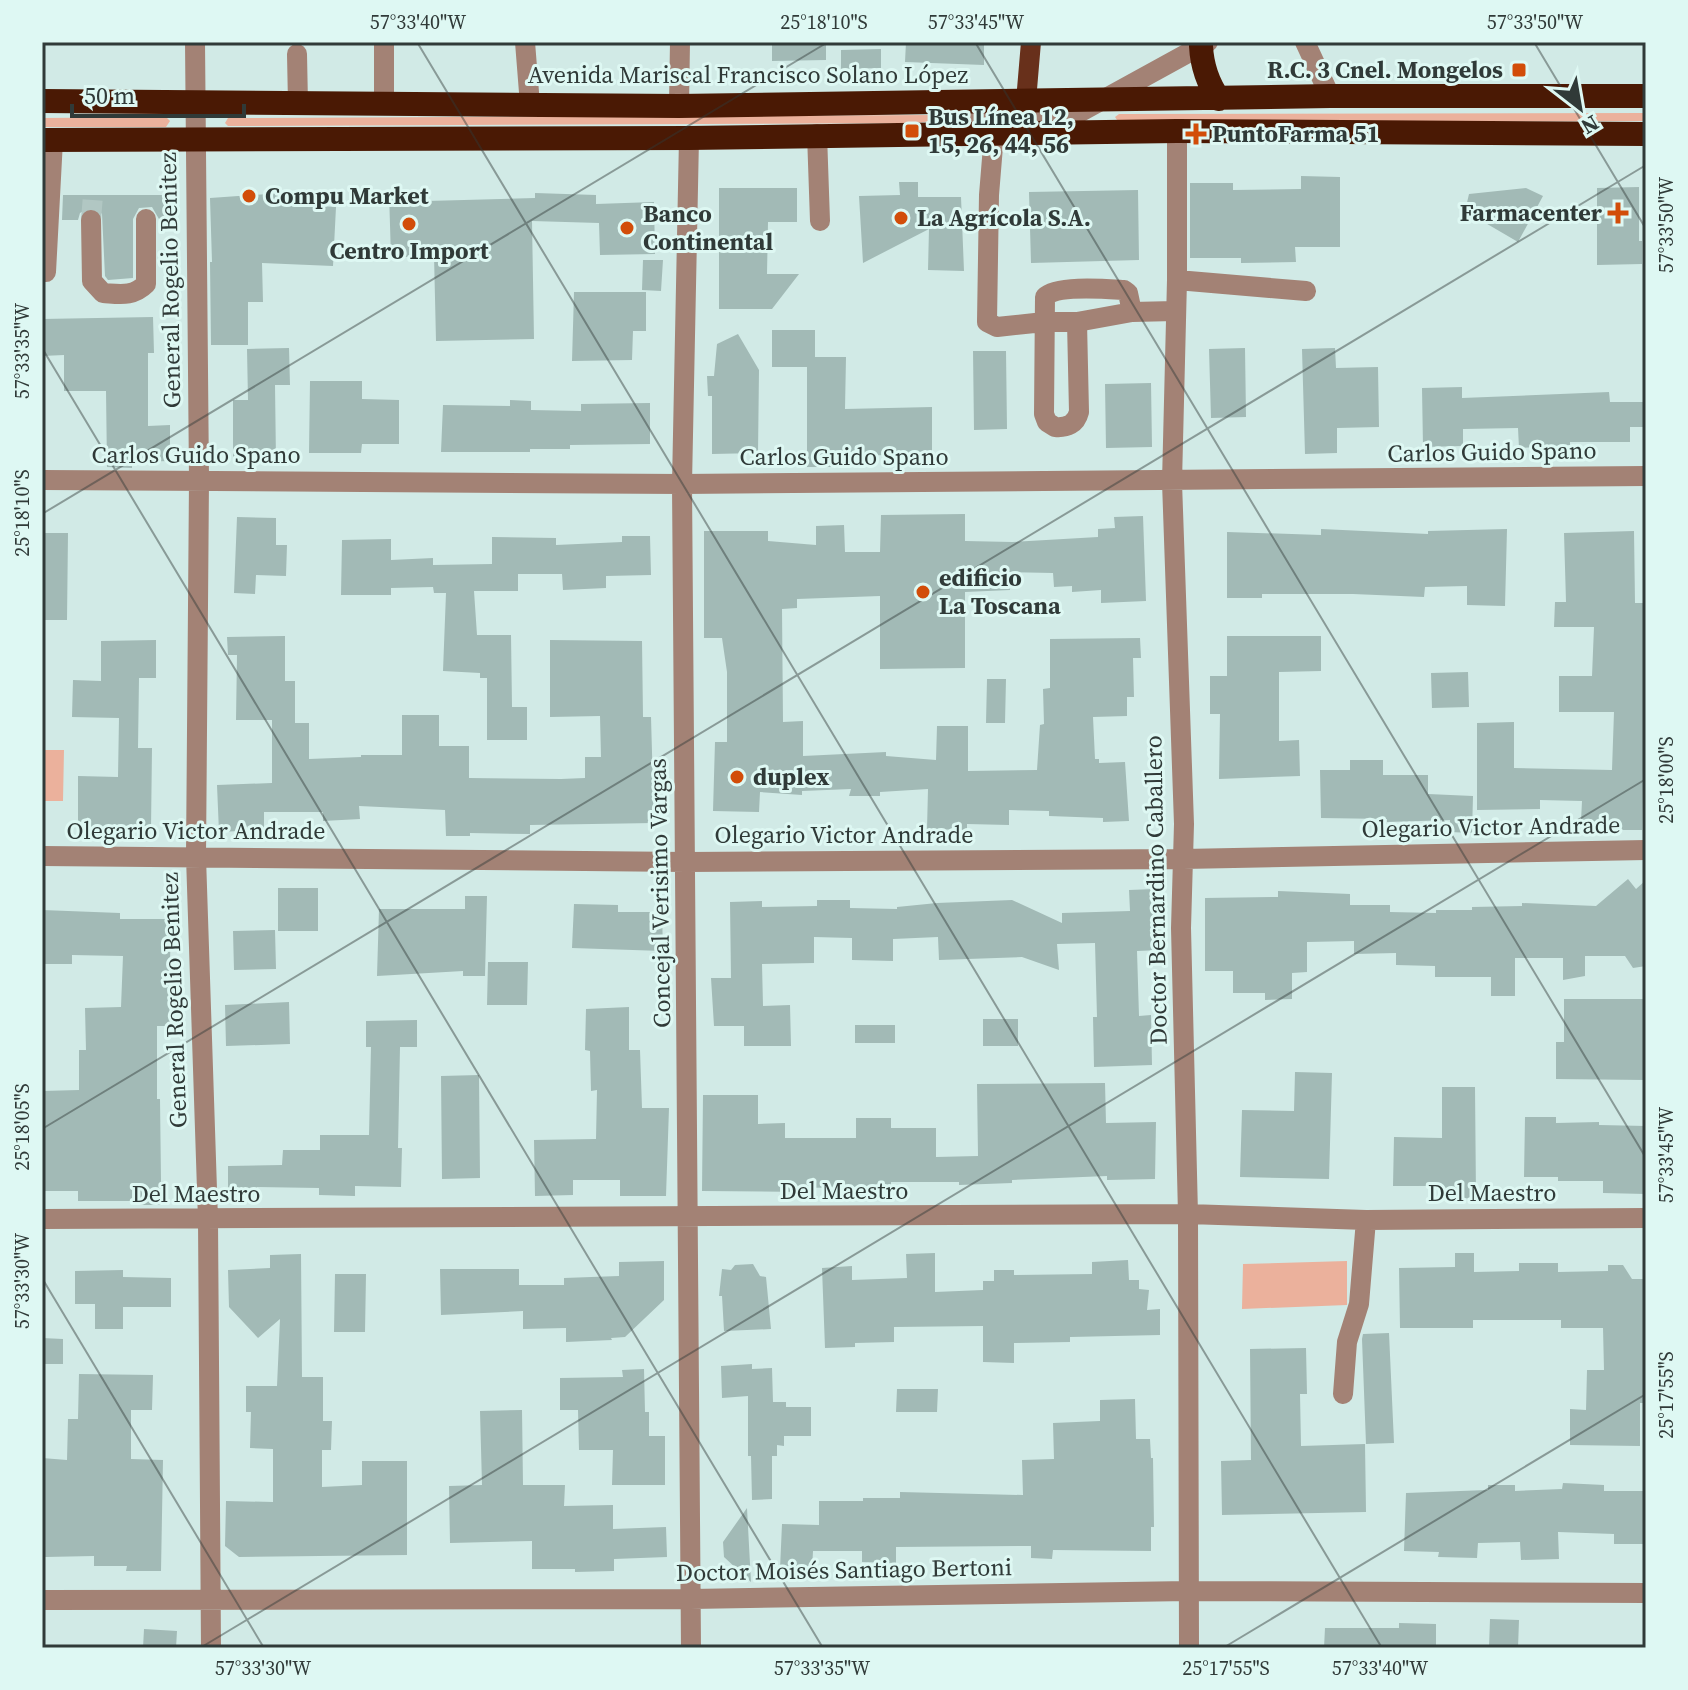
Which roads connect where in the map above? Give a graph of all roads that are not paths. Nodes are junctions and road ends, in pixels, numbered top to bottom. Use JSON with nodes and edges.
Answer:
{"nodes":[{"id":1,"x":195,"y":42,"type":"edge"},
{"id":2,"x":384,"y":42,"type":"edge"},
{"id":3,"x":525,"y":42,"type":"edge"},
{"id":4,"x":680,"y":42,"type":"edge"},
{"id":5,"x":1031,"y":42,"type":"edge"},
{"id":6,"x":1305,"y":42,"type":"edge"},
{"id":7,"x":1204,"y":44,"type":"edge"},
{"id":8,"x":297,"y":54,"type":"dead end"},
{"id":9,"x":1330,"y":96,"type":"junction"},
{"id":10,"x":1646,"y":96,"type":"edge"},
{"id":11,"x":1219,"y":99,"type":"junction"},
{"id":12,"x":42,"y":101,"type":"edge"},
{"id":13,"x":1026,"y":101,"type":"junction"},
{"id":14,"x":1100,"y":101,"type":"junction"},
{"id":15,"x":298,"y":104,"type":"junction"},
{"id":16,"x":384,"y":105,"type":"junction"},
{"id":17,"x":530,"y":105,"type":"junction"},
{"id":18,"x":679,"y":106,"type":"junction"},
{"id":19,"x":194,"y":107,"type":"junction"},
{"id":20,"x":1177,"y":131,"type":"junction"},
{"id":21,"x":817,"y":134,"type":"junction"},
{"id":22,"x":994,"y":134,"type":"junction"},
{"id":23,"x":1646,"y":134,"type":"edge"},
{"id":24,"x":926,"y":135,"type":"junction"},
{"id":25,"x":194,"y":138,"type":"junction"},
{"id":26,"x":689,"y":138,"type":"junction"},
{"id":27,"x":47,"y":140,"type":"edge"},
{"id":28,"x":146,"y":219,"type":"dead end"},
{"id":29,"x":91,"y":220,"type":"tunnel mouth"},
{"id":30,"x":820,"y":221,"type":"dead end"},
{"id":31,"x":46,"y":272,"type":"dead end"},
{"id":32,"x":1177,"y":280,"type":"junction"},
{"id":33,"x":1306,"y":291,"type":"dead end"},
{"id":34,"x":1175,"y":311,"type":"junction"},
{"id":35,"x":1132,"y":312,"type":"junction"},
{"id":36,"x":1044,"y":322,"type":"junction"},
{"id":37,"x":1077,"y":322,"type":"junction"},
{"id":38,"x":1646,"y":476,"type":"edge"},
{"id":39,"x":42,"y":480,"type":"edge"},
{"id":40,"x":199,"y":480,"type":"junction"},
{"id":41,"x":1172,"y":482,"type":"junction"},
{"id":42,"x":682,"y":484,"type":"junction"},
{"id":43,"x":1646,"y":850,"type":"edge"},
{"id":44,"x":42,"y":856,"type":"edge"},
{"id":45,"x":196,"y":857,"type":"junction"},
{"id":46,"x":1183,"y":859,"type":"junction"},
{"id":47,"x":686,"y":862,"type":"junction"},
{"id":48,"x":1188,"y":1214,"type":"junction"},
{"id":49,"x":690,"y":1218,"type":"junction"},
{"id":50,"x":1646,"y":1218,"type":"edge"},
{"id":51,"x":42,"y":1219,"type":"edge"},
{"id":52,"x":208,"y":1220,"type":"junction"},
{"id":53,"x":1366,"y":1220,"type":"junction"},
{"id":54,"x":1343,"y":1394,"type":"dead end"},
{"id":55,"x":1188,"y":1591,"type":"junction"},
{"id":56,"x":1646,"y":1593,"type":"edge"},
{"id":57,"x":691,"y":1599,"type":"junction"},
{"id":58,"x":42,"y":1600,"type":"edge"},
{"id":59,"x":211,"y":1600,"type":"junction"},
{"id":60,"x":211,"y":1648,"type":"edge"},
{"id":61,"x":691,"y":1648,"type":"edge"},
{"id":62,"x":1189,"y":1648,"type":"edge"}],
"edges":[{"from":1,"to":19,"type":"street","name":"General Rogelio Benitez"},
{"from":2,"to":16,"type":"street"},
{"from":3,"to":17,"type":"street"},
{"from":4,"to":18,"type":"street"},
{"from":5,"to":13,"type":"main road"},
{"from":6,"to":9,"type":"street"},
{"from":7,"to":11,"type":"highway"},
{"from":7,"to":14,"type":"street"},
{"from":8,"to":15,"type":"street"},
{"from":9,"to":10,"type":"highway","name":"Avenida Mariscal Francisco Solano López"},
{"from":9,"to":11,"type":"highway","name":"Avenida Mariscal Francisco Solano López"},
{"from":11,"to":14,"type":"highway","name":"Avenida Mariscal Francisco Solano López"},
{"from":12,"to":19,"type":"highway","name":"Avenida Mariscal Francisco Solano López"},
{"from":13,"to":14,"type":"highway","name":"Avenida Mariscal Francisco Solano López"},
{"from":13,"to":18,"type":"highway","name":"Avenida Mariscal Francisco Solano López"},
{"from":14,"to":24,"type":"street"},
{"from":15,"to":16,"type":"highway","name":"Avenida Mariscal Francisco Solano López"},
{"from":15,"to":19,"type":"highway","name":"Avenida Mariscal Francisco Solano López"},
{"from":16,"to":17,"type":"highway","name":"Avenida Mariscal Francisco Solano López"},
{"from":17,"to":18,"type":"highway","name":"Avenida Mariscal Francisco Solano López"},
{"from":19,"to":25,"type":"street","name":"General Rogelio Benitez"},
{"from":20,"to":22,"type":"highway"},
{"from":20,"to":23,"type":"highway"},
{"from":20,"to":32,"type":"street","name":"Doctor Bernardino Caballero"},
{"from":21,"to":24,"type":"highway"},
{"from":21,"to":26,"type":"highway"},
{"from":21,"to":30,"type":"street"},
{"from":22,"to":24,"type":"highway"},
{"from":22,"to":36,"type":"street"},
{"from":25,"to":26,"type":"highway"},
{"from":25,"to":27,"type":"highway"},
{"from":25,"to":40,"type":"street","name":"General Rogelio Benitez"},
{"from":26,"to":42,"type":"street","name":"Concejal Verisimo Vargas"},
{"from":27,"to":31,"type":"street"},
{"from":28,"to":29,"type":"street"},
{"from":32,"to":33,"type":"street"},
{"from":32,"to":34,"type":"street","name":"Doctor Bernardino Caballero"},
{"from":34,"to":35,"type":"street"},
{"from":34,"to":41,"type":"street","name":"Doctor Bernardino Caballero"},
{"from":35,"to":36,"type":"street"},
{"from":35,"to":37,"type":"street"},
{"from":36,"to":37,"type":"street"},
{"from":36,"to":37,"type":"street"},
{"from":38,"to":41,"type":"street","name":"Carlos Guido Spano"},
{"from":39,"to":40,"type":"street","name":"Carlos Guido Spano"},
{"from":40,"to":42,"type":"street","name":"Carlos Guido Spano"},
{"from":40,"to":45,"type":"street","name":"General Rogelio Benitez"},
{"from":41,"to":42,"type":"street","name":"Carlos Guido Spano"},
{"from":41,"to":46,"type":"street","name":"Doctor Bernardino Caballero"},
{"from":42,"to":47,"type":"street","name":"Concejal Verisimo Vargas"},
{"from":43,"to":46,"type":"street","name":"Olegario Victor Andrade"},
{"from":44,"to":45,"type":"street","name":"Olegario Victor Andrade"},
{"from":45,"to":47,"type":"street","name":"Olegario Victor Andrade"},
{"from":45,"to":52,"type":"street","name":"General Rogelio Benitez"},
{"from":46,"to":47,"type":"street","name":"Olegario Victor Andrade"},
{"from":46,"to":48,"type":"street","name":"Doctor Bernardino Caballero"},
{"from":47,"to":49,"type":"street","name":"Concejal Verisimo Vargas"},
{"from":48,"to":49,"type":"street","name":"Del Maestro"},
{"from":48,"to":53,"type":"street","name":"Del Maestro"},
{"from":48,"to":55,"type":"street","name":"Doctor Bernardino Caballero"},
{"from":49,"to":52,"type":"street","name":"Del Maestro"},
{"from":49,"to":57,"type":"street","name":"Concejal Verisimo Vargas"},
{"from":50,"to":53,"type":"street","name":"Del Maestro"},
{"from":51,"to":52,"type":"street","name":"Del Maestro"},
{"from":52,"to":59,"type":"street","name":"General Rogelio Benitez"},
{"from":53,"to":54,"type":"street"},
{"from":55,"to":56,"type":"street","name":"Doctor Moisés Santiago Bertoni"},
{"from":55,"to":57,"type":"street","name":"Doctor Moisés Santiago Bertoni"},
{"from":55,"to":62,"type":"street","name":"Doctor Bernardino Caballero"},
{"from":57,"to":59,"type":"street","name":"Doctor Moisés Santiago Bertoni"},
{"from":57,"to":61,"type":"street","name":"Concejal Verisimo Vargas"},
{"from":58,"to":59,"type":"street","name":"Doctor Moisés Santiago Bertoni"},
{"from":59,"to":60,"type":"street","name":"General Rogelio Benitez"}]}
